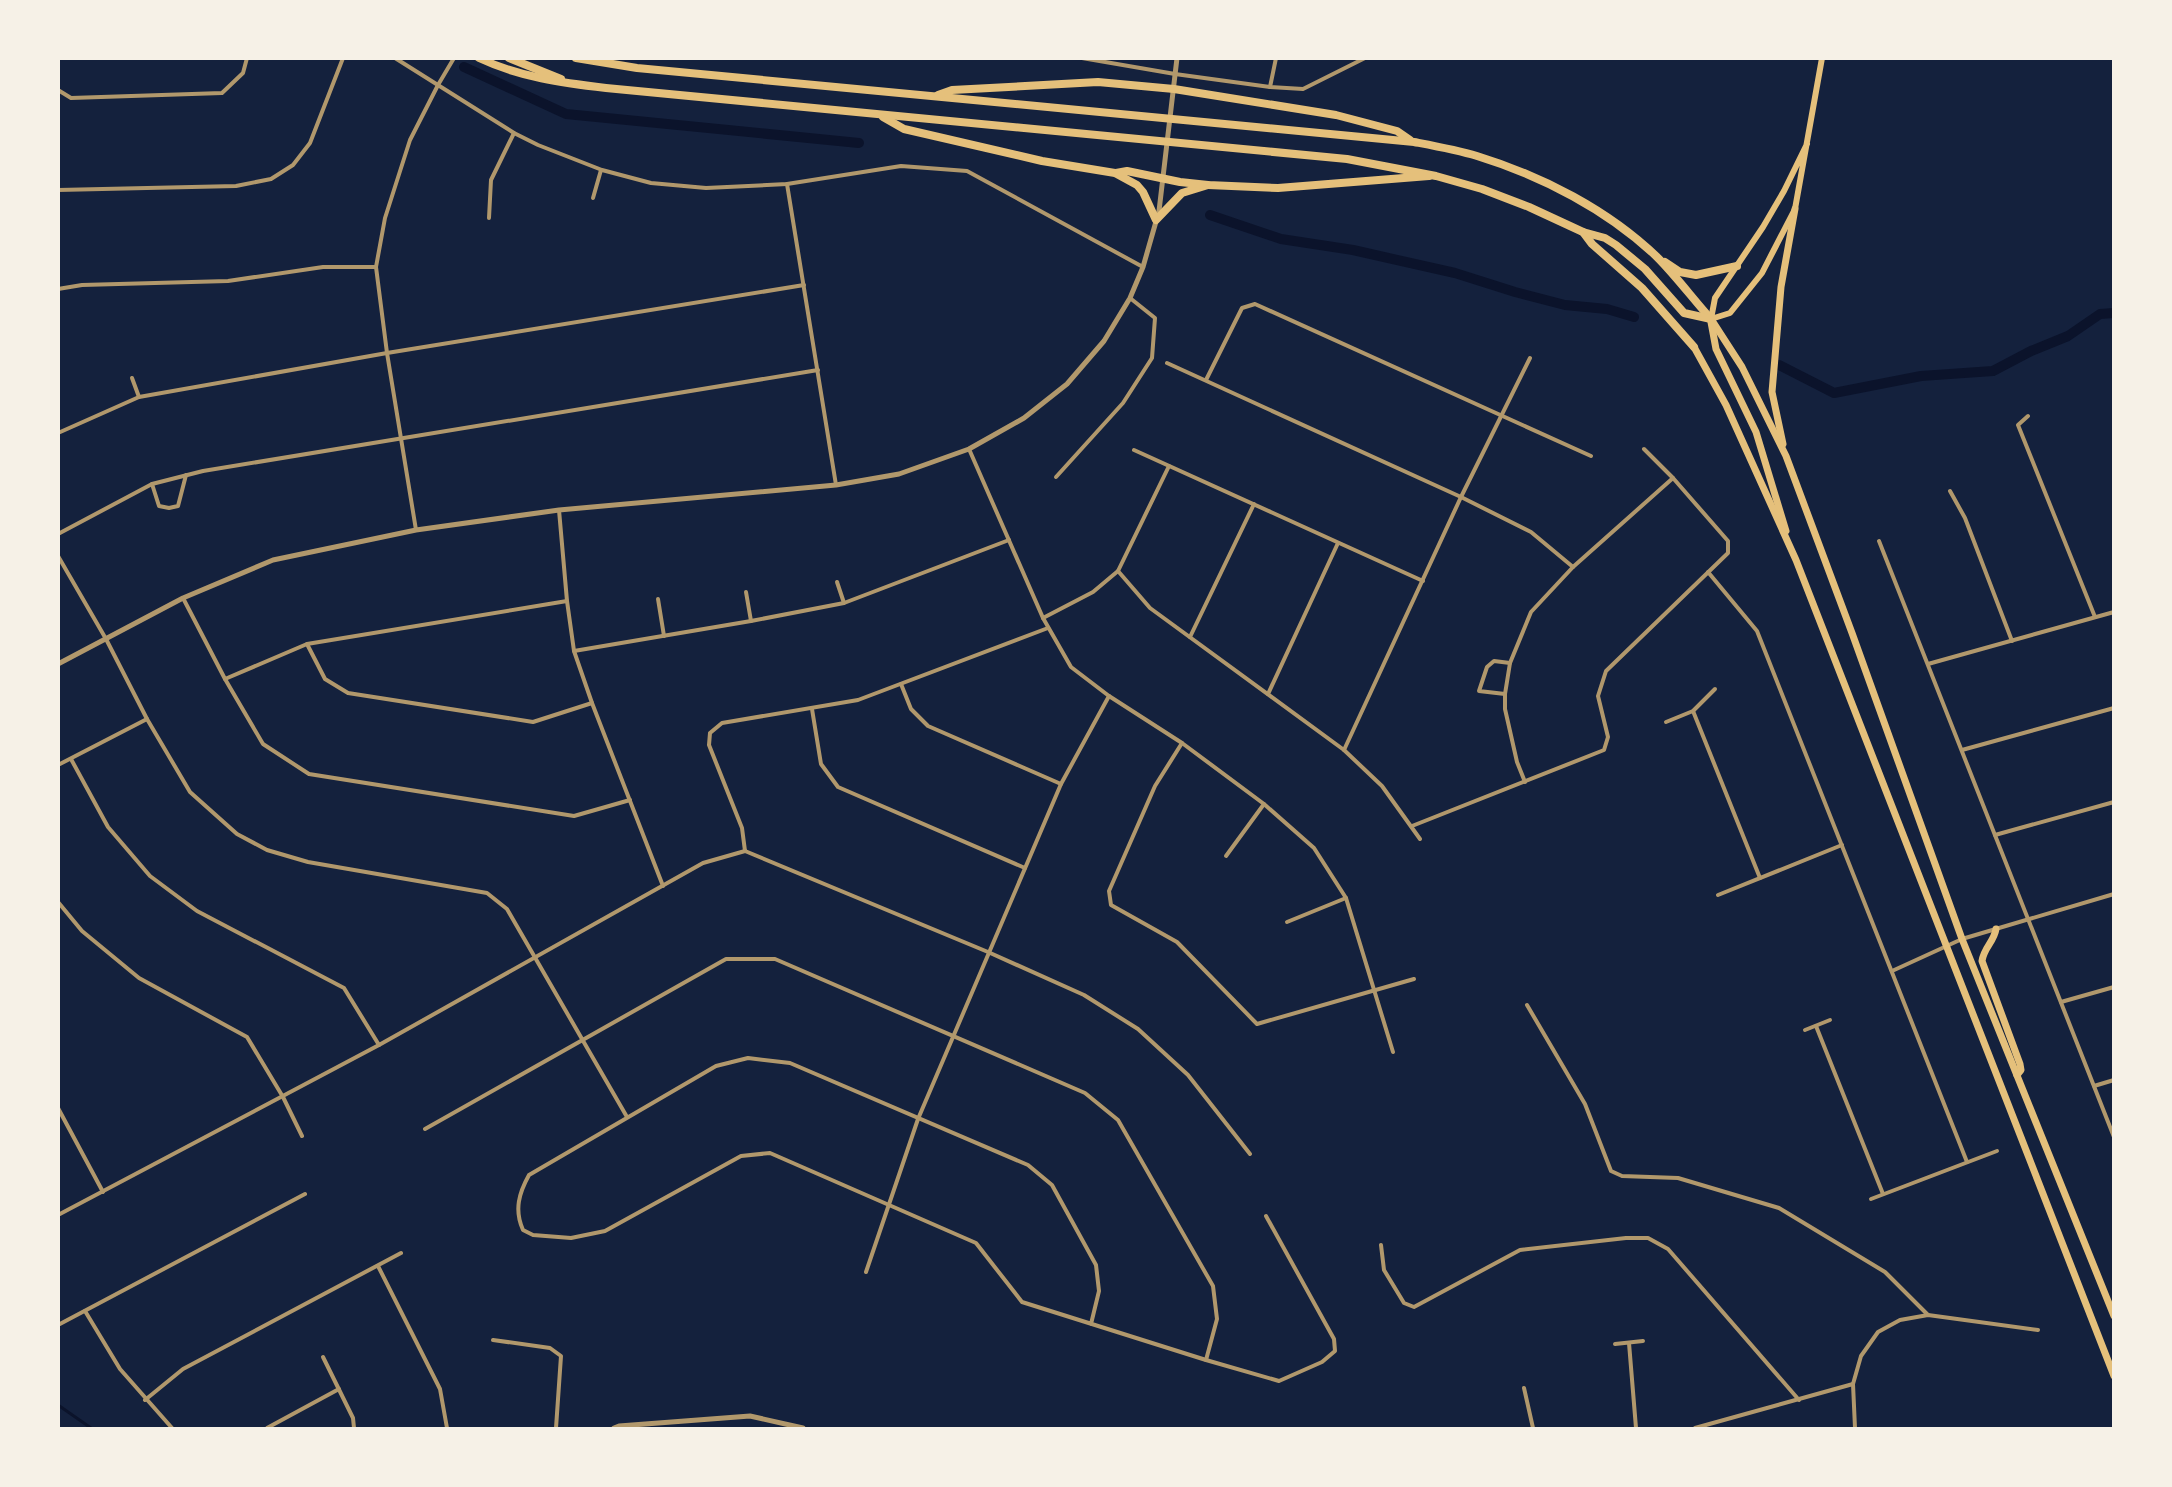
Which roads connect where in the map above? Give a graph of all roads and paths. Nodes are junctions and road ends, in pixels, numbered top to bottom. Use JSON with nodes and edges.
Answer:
{"nodes":[{"id":1,"x":247,"y":58,"type":"edge"},
{"id":2,"x":343,"y":58,"type":"edge"},
{"id":3,"x":395,"y":58,"type":"edge"},
{"id":4,"x":454,"y":58,"type":"edge"},
{"id":5,"x":509,"y":58,"type":"edge"},
{"id":6,"x":565,"y":58,"type":"edge"},
{"id":7,"x":1082,"y":58,"type":"edge"},
{"id":8,"x":1177,"y":58,"type":"edge"},
{"id":9,"x":1276,"y":58,"type":"edge"},
{"id":10,"x":1365,"y":58,"type":"edge"},
{"id":11,"x":1822,"y":58,"type":"edge"},
{"id":12,"x":578,"y":59,"type":"edge"},
{"id":13,"x":1090,"y":59,"type":"edge"},
{"id":14,"x":482,"y":60,"type":"edge"},
{"id":15,"x":1175,"y":74,"type":"junction"},
{"id":16,"x":438,"y":85,"type":"junction"},
{"id":17,"x":580,"y":85,"type":"junction"},
{"id":18,"x":1270,"y":87,"type":"junction"},
{"id":19,"x":1174,"y":89,"type":"junction"},
{"id":20,"x":58,"y":90,"type":"edge"},
{"id":21,"x":934,"y":96,"type":"junction"},
{"id":22,"x":879,"y":115,"type":"junction"},
{"id":23,"x":514,"y":133,"type":"junction"},
{"id":24,"x":1414,"y":142,"type":"junction"},
{"id":25,"x":1807,"y":144,"type":"junction"},
{"id":26,"x":602,"y":170,"type":"junction"},
{"id":27,"x":1115,"y":173,"type":"junction"},
{"id":28,"x":1436,"y":176,"type":"junction"},
{"id":29,"x":1164,"y":178,"type":"junction"},
{"id":30,"x":787,"y":184,"type":"junction"},
{"id":31,"x":1208,"y":185,"type":"junction"},
{"id":32,"x":58,"y":190,"type":"edge"},
{"id":33,"x":593,"y":198,"type":"dead end"},
{"id":34,"x":1795,"y":209,"type":"junction"},
{"id":35,"x":489,"y":218,"type":"dead end"},
{"id":36,"x":1156,"y":220,"type":"junction"},
{"id":37,"x":1583,"y":232,"type":"junction"},
{"id":38,"x":1658,"y":258,"type":"junction"},
{"id":39,"x":1737,"y":266,"type":"junction"},
{"id":40,"x":376,"y":267,"type":"junction"},
{"id":41,"x":1143,"y":267,"type":"junction"},
{"id":42,"x":804,"y":285,"type":"junction"},
{"id":43,"x":58,"y":289,"type":"edge"},
{"id":44,"x":1130,"y":298,"type":"junction"},
{"id":45,"x":1711,"y":319,"type":"junction"},
{"id":46,"x":1694,"y":347,"type":"joint"},
{"id":47,"x":387,"y":353,"type":"junction"},
{"id":48,"x":1530,"y":358,"type":"dead end"},
{"id":49,"x":1167,"y":363,"type":"dead end"},
{"id":50,"x":818,"y":370,"type":"junction"},
{"id":51,"x":132,"y":378,"type":"dead end"},
{"id":52,"x":1206,"y":380,"type":"junction"},
{"id":53,"x":139,"y":397,"type":"junction"},
{"id":54,"x":1501,"y":415,"type":"junction"},
{"id":55,"x":2028,"y":416,"type":"dead end"},
{"id":56,"x":59,"y":431,"type":"edge"},
{"id":57,"x":401,"y":438,"type":"junction"},
{"id":58,"x":969,"y":449,"type":"junction"},
{"id":59,"x":1644,"y":449,"type":"dead end"},
{"id":60,"x":1134,"y":450,"type":"dead end"},
{"id":61,"x":1591,"y":456,"type":"dead end"},
{"id":62,"x":1786,"y":456,"type":"junction"},
{"id":63,"x":1169,"y":466,"type":"junction"},
{"id":64,"x":186,"y":475,"type":"junction"},
{"id":65,"x":1056,"y":477,"type":"dead end"},
{"id":66,"x":1672,"y":478,"type":"junction"},
{"id":67,"x":152,"y":484,"type":"junction"},
{"id":68,"x":836,"y":485,"type":"junction"},
{"id":69,"x":1950,"y":491,"type":"dead end"},
{"id":70,"x":1461,"y":497,"type":"junction"},
{"id":71,"x":1254,"y":504,"type":"junction"},
{"id":72,"x":559,"y":510,"type":"junction"},
{"id":73,"x":416,"y":530,"type":"junction"},
{"id":74,"x":58,"y":534,"type":"edge"},
{"id":75,"x":1009,"y":540,"type":"junction"},
{"id":76,"x":1879,"y":541,"type":"dead end"},
{"id":77,"x":1338,"y":543,"type":"junction"},
{"id":78,"x":58,"y":556,"type":"edge"},
{"id":79,"x":1796,"y":560,"type":"junction"},
{"id":80,"x":1573,"y":567,"type":"junction"},
{"id":81,"x":1118,"y":571,"type":"junction"},
{"id":82,"x":1708,"y":572,"type":"junction"},
{"id":83,"x":1422,"y":581,"type":"junction"},
{"id":84,"x":837,"y":582,"type":"dead end"},
{"id":85,"x":746,"y":592,"type":"dead end"},
{"id":86,"x":183,"y":598,"type":"junction"},
{"id":87,"x":658,"y":598,"type":"dead end"},
{"id":88,"x":567,"y":602,"type":"junction"},
{"id":89,"x":844,"y":603,"type":"junction"},
{"id":90,"x":2114,"y":612,"type":"edge"},
{"id":91,"x":2095,"y":617,"type":"junction"},
{"id":92,"x":1043,"y":618,"type":"junction"},
{"id":93,"x":751,"y":621,"type":"junction"},
{"id":94,"x":1048,"y":628,"type":"junction"},
{"id":95,"x":664,"y":636,"type":"junction"},
{"id":96,"x":1190,"y":637,"type":"junction"},
{"id":97,"x":106,"y":639,"type":"junction"},
{"id":98,"x":2012,"y":641,"type":"junction"},
{"id":99,"x":307,"y":644,"type":"junction"},
{"id":100,"x":574,"y":651,"type":"junction"},
{"id":101,"x":1510,"y":663,"type":"junction"},
{"id":102,"x":58,"y":664,"type":"edge"},
{"id":103,"x":1928,"y":664,"type":"junction"},
{"id":104,"x":225,"y":679,"type":"junction"},
{"id":105,"x":901,"y":684,"type":"junction"},
{"id":106,"x":1715,"y":689,"type":"dead end"},
{"id":107,"x":1268,"y":694,"type":"junction"},
{"id":108,"x":1505,"y":694,"type":"junction"},
{"id":109,"x":1109,"y":696,"type":"junction"},
{"id":110,"x":592,"y":703,"type":"junction"},
{"id":111,"x":2114,"y":708,"type":"edge"},
{"id":112,"x":812,"y":709,"type":"junction"},
{"id":113,"x":1693,"y":711,"type":"junction"},
{"id":114,"x":147,"y":719,"type":"junction"},
{"id":115,"x":1666,"y":722,"type":"dead end"},
{"id":116,"x":1182,"y":743,"type":"junction"},
{"id":117,"x":1344,"y":750,"type":"junction"},
{"id":118,"x":1962,"y":750,"type":"junction"},
{"id":119,"x":71,"y":759,"type":"junction"},
{"id":120,"x":58,"y":765,"type":"edge"},
{"id":121,"x":1526,"y":782,"type":"junction"},
{"id":122,"x":1061,"y":784,"type":"junction"},
{"id":123,"x":630,"y":800,"type":"junction"},
{"id":124,"x":2114,"y":802,"type":"edge"},
{"id":125,"x":1263,"y":804,"type":"junction"},
{"id":126,"x":1412,"y":826,"type":"junction"},
{"id":127,"x":1995,"y":835,"type":"junction"},
{"id":128,"x":1420,"y":839,"type":"dead end"},
{"id":129,"x":1842,"y":845,"type":"junction"},
{"id":130,"x":745,"y":851,"type":"junction"},
{"id":131,"x":1226,"y":856,"type":"dead end"},
{"id":132,"x":1025,"y":868,"type":"junction"},
{"id":133,"x":1760,"y":878,"type":"junction"},
{"id":134,"x":663,"y":886,"type":"junction"},
{"id":135,"x":2114,"y":894,"type":"edge"},
{"id":136,"x":1718,"y":895,"type":"dead end"},
{"id":137,"x":1346,"y":898,"type":"junction"},
{"id":138,"x":58,"y":902,"type":"edge"},
{"id":139,"x":2028,"y":918,"type":"junction"},
{"id":140,"x":1287,"y":922,"type":"dead end"},
{"id":141,"x":1996,"y":929,"type":"junction"},
{"id":142,"x":1962,"y":939,"type":"junction"},
{"id":143,"x":1946,"y":947,"type":"junction"},
{"id":144,"x":988,"y":952,"type":"junction"},
{"id":145,"x":536,"y":958,"type":"junction"},
{"id":146,"x":1892,"y":971,"type":"junction"},
{"id":147,"x":1414,"y":979,"type":"dead end"},
{"id":148,"x":2114,"y":987,"type":"edge"},
{"id":149,"x":1374,"y":992,"type":"junction"},
{"id":150,"x":2061,"y":1002,"type":"junction"},
{"id":151,"x":1527,"y":1005,"type":"dead end"},
{"id":152,"x":1830,"y":1020,"type":"dead end"},
{"id":153,"x":1816,"y":1026,"type":"junction"},
{"id":154,"x":1805,"y":1030,"type":"dead end"},
{"id":155,"x":953,"y":1035,"type":"junction"},
{"id":156,"x":582,"y":1039,"type":"junction"},
{"id":157,"x":379,"y":1045,"type":"junction"},
{"id":158,"x":1393,"y":1052,"type":"dead end"},
{"id":159,"x":2017,"y":1075,"type":"junction"},
{"id":160,"x":2114,"y":1080,"type":"edge"},
{"id":161,"x":2094,"y":1086,"type":"junction"},
{"id":162,"x":283,"y":1097,"type":"junction"},
{"id":163,"x":58,"y":1108,"type":"edge"},
{"id":164,"x":627,"y":1117,"type":"junction"},
{"id":165,"x":918,"y":1119,"type":"junction"},
{"id":166,"x":425,"y":1129,"type":"dead end"},
{"id":167,"x":303,"y":1136,"type":"dead end"},
{"id":168,"x":2114,"y":1137,"type":"edge"},
{"id":169,"x":1997,"y":1151,"type":"dead end"},
{"id":170,"x":1250,"y":1154,"type":"dead end"},
{"id":171,"x":1967,"y":1162,"type":"junction"},
{"id":172,"x":103,"y":1192,"type":"junction"},
{"id":173,"x":305,"y":1194,"type":"dead end"},
{"id":174,"x":1883,"y":1194,"type":"junction"},
{"id":175,"x":1871,"y":1199,"type":"dead end"},
{"id":176,"x":889,"y":1204,"type":"junction"},
{"id":177,"x":58,"y":1215,"type":"edge"},
{"id":178,"x":1266,"y":1216,"type":"dead end"},
{"id":179,"x":1381,"y":1245,"type":"dead end"},
{"id":180,"x":401,"y":1253,"type":"dead end"},
{"id":181,"x":378,"y":1266,"type":"junction"},
{"id":182,"x":866,"y":1272,"type":"dead end"},
{"id":183,"x":85,"y":1311,"type":"junction"},
{"id":184,"x":1928,"y":1316,"type":"junction"},
{"id":185,"x":2114,"y":1316,"type":"edge"},
{"id":186,"x":1091,"y":1324,"type":"junction"},
{"id":187,"x":58,"y":1325,"type":"edge"},
{"id":188,"x":2038,"y":1330,"type":"dead end"},
{"id":189,"x":493,"y":1340,"type":"dead end"},
{"id":190,"x":1643,"y":1341,"type":"dead end"},
{"id":191,"x":1629,"y":1343,"type":"junction"},
{"id":192,"x":1615,"y":1344,"type":"dead end"},
{"id":193,"x":323,"y":1357,"type":"dead end"},
{"id":194,"x":1206,"y":1360,"type":"junction"},
{"id":195,"x":2114,"y":1376,"type":"edge"},
{"id":196,"x":1853,"y":1384,"type":"junction"},
{"id":197,"x":1524,"y":1388,"type":"dead end"},
{"id":198,"x":339,"y":1389,"type":"junction"},
{"id":199,"x":145,"y":1400,"type":"junction"},
{"id":200,"x":1799,"y":1400,"type":"junction"},
{"id":201,"x":172,"y":1428,"type":"edge"},
{"id":202,"x":267,"y":1428,"type":"edge"},
{"id":203,"x":354,"y":1428,"type":"edge"},
{"id":204,"x":447,"y":1428,"type":"edge"},
{"id":205,"x":556,"y":1428,"type":"edge"},
{"id":206,"x":614,"y":1428,"type":"edge"},
{"id":207,"x":803,"y":1428,"type":"edge"},
{"id":208,"x":1533,"y":1428,"type":"edge"},
{"id":209,"x":1636,"y":1428,"type":"edge"},
{"id":210,"x":1695,"y":1428,"type":"edge"},
{"id":211,"x":1855,"y":1428,"type":"edge"}],
"edges":[{"from":1,"to":20,"type":"street"},
{"from":2,"to":32,"type":"street"},
{"from":3,"to":16,"type":"street"},
{"from":4,"to":16,"type":"street"},
{"from":5,"to":17,"type":"highway"},
{"from":6,"to":12,"type":"highway"},
{"from":7,"to":13,"type":"street"},
{"from":8,"to":15,"type":"street"},
{"from":9,"to":18,"type":"street"},
{"from":10,"to":18,"type":"street"},
{"from":11,"to":25,"type":"main road"},
{"from":12,"to":21,"type":"highway"},
{"from":13,"to":15,"type":"street"},
{"from":14,"to":17,"type":"highway"},
{"from":15,"to":18,"type":"street"},
{"from":15,"to":19,"type":"street"},
{"from":16,"to":23,"type":"street"},
{"from":16,"to":40,"type":"street"},
{"from":17,"to":22,"type":"highway"},
{"from":19,"to":21,"type":"highway"},
{"from":19,"to":24,"type":"highway"},
{"from":19,"to":29,"type":"street"},
{"from":21,"to":24,"type":"highway"},
{"from":22,"to":27,"type":"highway"},
{"from":22,"to":28,"type":"highway"},
{"from":23,"to":26,"type":"street"},
{"from":23,"to":35,"type":"street"},
{"from":24,"to":38,"type":"highway"},
{"from":25,"to":34,"type":"main road"},
{"from":25,"to":39,"type":"main road"},
{"from":26,"to":30,"type":"street"},
{"from":26,"to":33,"type":"street"},
{"from":27,"to":29,"type":"highway"},
{"from":27,"to":36,"type":"highway"},
{"from":28,"to":31,"type":"highway"},
{"from":28,"to":37,"type":"highway"},
{"from":29,"to":31,"type":"highway"},
{"from":29,"to":36,"type":"street"},
{"from":30,"to":41,"type":"street"},
{"from":30,"to":42,"type":"street"},
{"from":31,"to":36,"type":"highway"},
{"from":34,"to":45,"type":"main road"},
{"from":34,"to":62,"type":"highway"},
{"from":36,"to":41,"type":"street"},
{"from":37,"to":45,"type":"highway"},
{"from":37,"to":46,"type":"highway"},
{"from":38,"to":39,"type":"highway"},
{"from":38,"to":45,"type":"highway"},
{"from":39,"to":45,"type":"main road"},
{"from":40,"to":43,"type":"street"},
{"from":40,"to":47,"type":"street"},
{"from":41,"to":44,"type":"street"},
{"from":42,"to":47,"type":"street"},
{"from":42,"to":50,"type":"street"},
{"from":44,"to":58,"type":"street"},
{"from":44,"to":65,"type":"street"},
{"from":45,"to":62,"type":"highway"},
{"from":45,"to":79,"type":"highway"},
{"from":46,"to":79,"type":"highway"},
{"from":47,"to":53,"type":"street"},
{"from":47,"to":57,"type":"street"},
{"from":48,"to":54,"type":"street"},
{"from":49,"to":52,"type":"street"},
{"from":50,"to":57,"type":"street"},
{"from":50,"to":68,"type":"street"},
{"from":51,"to":53,"type":"street"},
{"from":52,"to":54,"type":"street"},
{"from":52,"to":70,"type":"street"},
{"from":53,"to":56,"type":"street"},
{"from":54,"to":61,"type":"street"},
{"from":54,"to":70,"type":"street"},
{"from":55,"to":91,"type":"street"},
{"from":57,"to":64,"type":"street"},
{"from":57,"to":73,"type":"street"},
{"from":58,"to":68,"type":"street"},
{"from":58,"to":75,"type":"street"},
{"from":59,"to":66,"type":"street"},
{"from":60,"to":63,"type":"street"},
{"from":62,"to":142,"type":"highway"},
{"from":63,"to":71,"type":"street"},
{"from":63,"to":81,"type":"street"},
{"from":64,"to":67,"type":"street"},
{"from":64,"to":67,"type":"street"},
{"from":66,"to":80,"type":"street"},
{"from":66,"to":82,"type":"street"},
{"from":67,"to":74,"type":"street"},
{"from":68,"to":72,"type":"street"},
{"from":69,"to":98,"type":"street"},
{"from":70,"to":80,"type":"street"},
{"from":70,"to":83,"type":"street"},
{"from":71,"to":77,"type":"street"},
{"from":71,"to":96,"type":"street"},
{"from":72,"to":73,"type":"street"},
{"from":72,"to":88,"type":"street"},
{"from":73,"to":86,"type":"street"},
{"from":75,"to":89,"type":"street"},
{"from":75,"to":92,"type":"street"},
{"from":76,"to":103,"type":"street"},
{"from":77,"to":83,"type":"street"},
{"from":77,"to":107,"type":"street"},
{"from":78,"to":97,"type":"street"},
{"from":79,"to":143,"type":"highway"},
{"from":80,"to":101,"type":"street"},
{"from":81,"to":92,"type":"street"},
{"from":81,"to":96,"type":"street"},
{"from":82,"to":121,"type":"street"},
{"from":82,"to":129,"type":"street"},
{"from":83,"to":117,"type":"street"},
{"from":84,"to":89,"type":"street"},
{"from":85,"to":93,"type":"street"},
{"from":86,"to":97,"type":"street"},
{"from":86,"to":104,"type":"street"},
{"from":87,"to":95,"type":"street"},
{"from":88,"to":99,"type":"street"},
{"from":88,"to":100,"type":"street"},
{"from":89,"to":93,"type":"street"},
{"from":90,"to":91,"type":"street"},
{"from":91,"to":98,"type":"street"},
{"from":92,"to":94,"type":"street"},
{"from":93,"to":95,"type":"street"},
{"from":94,"to":105,"type":"street"},
{"from":94,"to":109,"type":"street"},
{"from":95,"to":100,"type":"street"},
{"from":96,"to":107,"type":"street"},
{"from":97,"to":102,"type":"street"},
{"from":97,"to":114,"type":"street"},
{"from":98,"to":103,"type":"street"},
{"from":99,"to":104,"type":"street"},
{"from":99,"to":110,"type":"street"},
{"from":100,"to":110,"type":"street"},
{"from":101,"to":108,"type":"street"},
{"from":101,"to":108,"type":"street"},
{"from":103,"to":118,"type":"street"},
{"from":104,"to":123,"type":"street"},
{"from":105,"to":112,"type":"street"},
{"from":105,"to":122,"type":"street"},
{"from":106,"to":113,"type":"street"},
{"from":107,"to":117,"type":"street"},
{"from":108,"to":121,"type":"street"},
{"from":109,"to":116,"type":"street"},
{"from":109,"to":122,"type":"street"},
{"from":110,"to":123,"type":"street"},
{"from":111,"to":118,"type":"street"},
{"from":112,"to":130,"type":"street"},
{"from":112,"to":132,"type":"street"},
{"from":113,"to":115,"type":"street"},
{"from":113,"to":133,"type":"street"},
{"from":114,"to":119,"type":"street"},
{"from":114,"to":145,"type":"street"},
{"from":116,"to":125,"type":"street"},
{"from":116,"to":149,"type":"street"},
{"from":117,"to":126,"type":"street"},
{"from":118,"to":127,"type":"street"},
{"from":119,"to":120,"type":"street"},
{"from":119,"to":157,"type":"street"},
{"from":121,"to":126,"type":"street"},
{"from":122,"to":132,"type":"street"},
{"from":123,"to":134,"type":"street"},
{"from":124,"to":127,"type":"street"},
{"from":125,"to":131,"type":"street"},
{"from":125,"to":137,"type":"street"},
{"from":126,"to":128,"type":"street"},
{"from":127,"to":139,"type":"street"},
{"from":129,"to":133,"type":"street"},
{"from":129,"to":146,"type":"street"},
{"from":130,"to":134,"type":"street"},
{"from":130,"to":144,"type":"street"},
{"from":132,"to":144,"type":"street"},
{"from":133,"to":136,"type":"street"},
{"from":134,"to":145,"type":"street"},
{"from":135,"to":139,"type":"street"},
{"from":137,"to":140,"type":"street"},
{"from":137,"to":149,"type":"street"},
{"from":138,"to":162,"type":"street"},
{"from":139,"to":141,"type":"street"},
{"from":139,"to":150,"type":"street"},
{"from":141,"to":142,"type":"street"},
{"from":141,"to":159,"type":"highway"},
{"from":142,"to":143,"type":"street"},
{"from":142,"to":159,"type":"highway"},
{"from":143,"to":146,"type":"street"},
{"from":143,"to":195,"type":"highway"},
{"from":144,"to":155,"type":"street"},
{"from":144,"to":170,"type":"street"},
{"from":145,"to":156,"type":"street"},
{"from":145,"to":157,"type":"street"},
{"from":146,"to":171,"type":"street"},
{"from":147,"to":149,"type":"street"},
{"from":148,"to":150,"type":"street"},
{"from":149,"to":158,"type":"street"},
{"from":150,"to":161,"type":"street"},
{"from":151,"to":184,"type":"street"},
{"from":152,"to":153,"type":"street"},
{"from":153,"to":154,"type":"street"},
{"from":153,"to":174,"type":"street"},
{"from":155,"to":156,"type":"street"},
{"from":155,"to":165,"type":"street"},
{"from":155,"to":194,"type":"street"},
{"from":156,"to":164,"type":"street"},
{"from":156,"to":166,"type":"street"},
{"from":157,"to":162,"type":"street"},
{"from":159,"to":185,"type":"highway"},
{"from":160,"to":161,"type":"street"},
{"from":161,"to":168,"type":"street"},
{"from":162,"to":167,"type":"street"},
{"from":162,"to":172,"type":"street"},
{"from":163,"to":172,"type":"street"},
{"from":164,"to":165,"type":"street"},
{"from":164,"to":176,"type":"street"},
{"from":165,"to":176,"type":"street"},
{"from":165,"to":186,"type":"street"},
{"from":169,"to":171,"type":"street"},
{"from":171,"to":174,"type":"street"},
{"from":172,"to":177,"type":"street"},
{"from":173,"to":183,"type":"street"},
{"from":174,"to":175,"type":"street"},
{"from":176,"to":182,"type":"street"},
{"from":176,"to":186,"type":"street"},
{"from":178,"to":194,"type":"street"},
{"from":179,"to":200,"type":"street"},
{"from":180,"to":181,"type":"street"},
{"from":181,"to":199,"type":"street"},
{"from":181,"to":204,"type":"street"},
{"from":183,"to":187,"type":"street"},
{"from":183,"to":199,"type":"street"},
{"from":184,"to":188,"type":"street"},
{"from":184,"to":196,"type":"street"},
{"from":186,"to":194,"type":"street"},
{"from":189,"to":205,"type":"street"},
{"from":190,"to":191,"type":"street"},
{"from":191,"to":192,"type":"street"},
{"from":191,"to":209,"type":"street"},
{"from":193,"to":198,"type":"street"},
{"from":196,"to":200,"type":"street"},
{"from":196,"to":211,"type":"street"},
{"from":197,"to":208,"type":"street"},
{"from":198,"to":202,"type":"street"},
{"from":198,"to":203,"type":"street"},
{"from":199,"to":201,"type":"street"},
{"from":200,"to":210,"type":"street"},
{"from":206,"to":207,"type":"street"}]}
